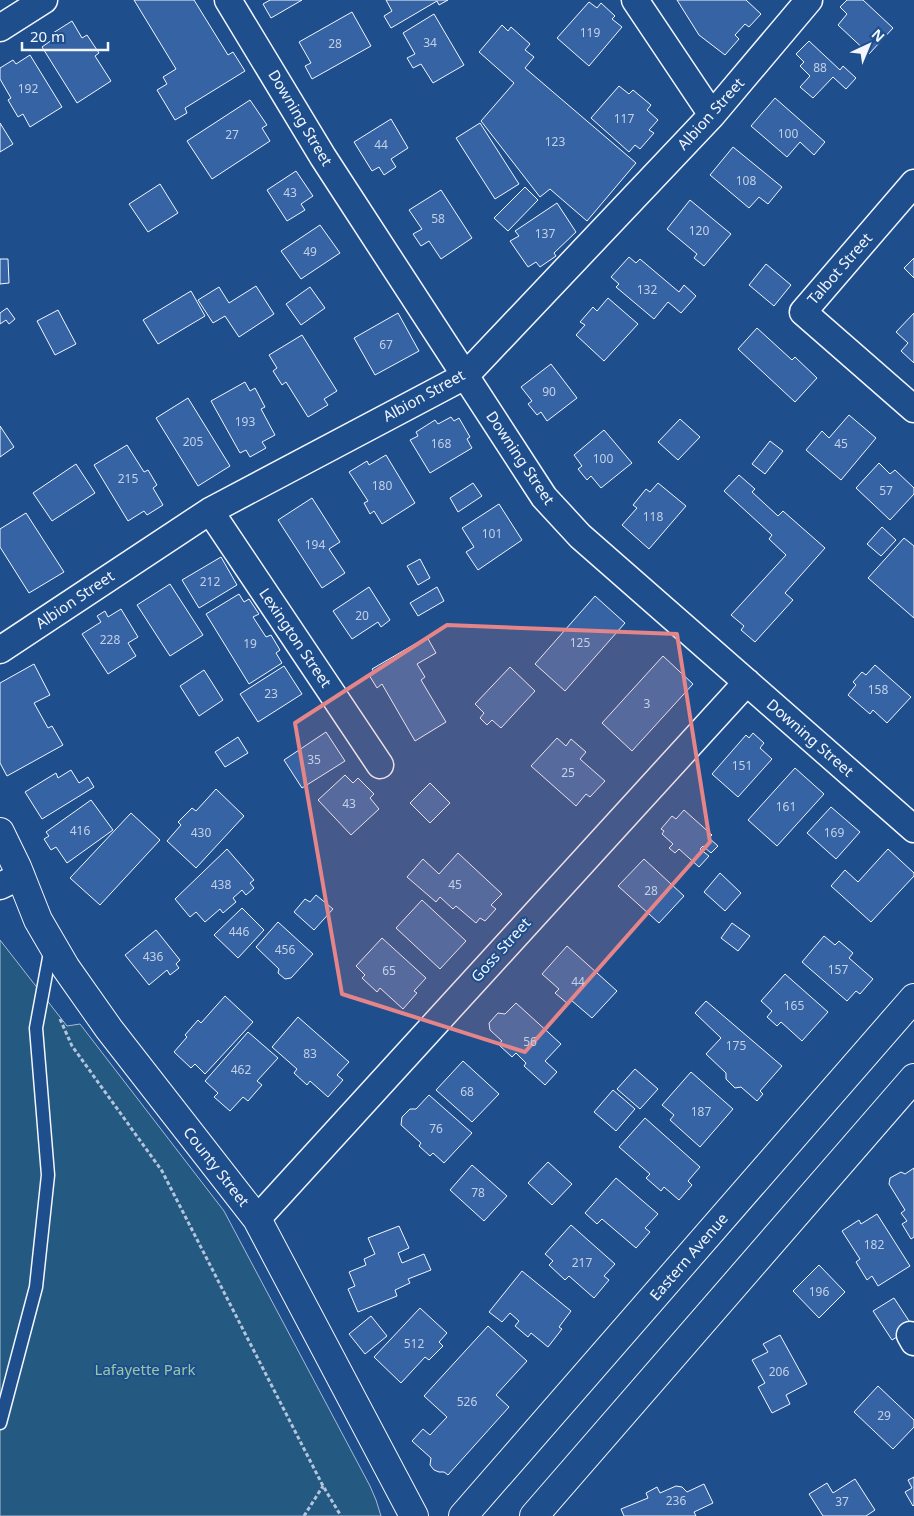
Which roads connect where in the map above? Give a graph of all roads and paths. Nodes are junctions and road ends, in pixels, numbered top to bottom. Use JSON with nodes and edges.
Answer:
{"nodes":[{"id":1,"x":44,"y":0,"type":"edge"},
{"id":2,"x":228,"y":0,"type":"edge"},
{"id":3,"x":635,"y":0,"type":"edge"},
{"id":4,"x":809,"y":0,"type":"edge"},
{"id":5,"x":0,"y":28,"type":"edge"},
{"id":6,"x":712,"y":115,"type":"junction"},
{"id":7,"x":914,"y":183,"type":"edge"},
{"id":8,"x":465,"y":376,"type":"junction"},
{"id":9,"x":914,"y":409,"type":"edge"},
{"id":10,"x":210,"y":511,"type":"junction"},
{"id":11,"x":0,"y":650,"type":"edge"},
{"id":12,"x":747,"y":682,"type":"junction"},
{"id":13,"x":380,"y":765,"type":"dead end"},
{"id":14,"x":914,"y":828,"type":"edge"},
{"id":15,"x":0,"y":832,"type":"edge"},
{"id":16,"x":10,"y":881,"type":"edge"},
{"id":17,"x":51,"y":944,"type":"junction"},
{"id":18,"x":44,"y":984,"type":"junction"},
{"id":19,"x":914,"y":998,"type":"edge"},
{"id":20,"x":914,"y":1078,"type":"edge"},
{"id":21,"x":256,"y":1219,"type":"junction"},
{"id":22,"x":0,"y":1423,"type":"edge"},
{"id":23,"x":323,"y":1486,"type":"junction"},
{"id":24,"x":304,"y":1516,"type":"edge"},
{"id":25,"x":342,"y":1516,"type":"edge"},
{"id":26,"x":414,"y":1516,"type":"edge"},
{"id":27,"x":463,"y":1516,"type":"edge"},
{"id":28,"x":534,"y":1516,"type":"edge"}],
"edges":[{"from":1,"to":5,"type":"street"},
{"from":2,"to":8,"type":"street","name":"Downing Street"},
{"from":3,"to":6,"type":"street"},
{"from":4,"to":6,"type":"street","name":"Albion Street"},
{"from":6,"to":8,"type":"street","name":"Albion Street"},
{"from":7,"to":9,"type":"street","name":"Talbot Street"},
{"from":8,"to":10,"type":"street","name":"Albion Street"},
{"from":8,"to":12,"type":"street","name":"Downing Street"},
{"from":10,"to":11,"type":"street","name":"Albion Street"},
{"from":10,"to":13,"type":"street","name":"Lexington Street"},
{"from":12,"to":14,"type":"street","name":"Downing Street"},
{"from":12,"to":21,"type":"street","name":"Goss Street"},
{"from":15,"to":16,"type":"main road","name":"County Street"},
{"from":16,"to":17,"type":"main road","name":"County Street"},
{"from":17,"to":18,"type":"lane"},
{"from":17,"to":21,"type":"main road","name":"County Street"},
{"from":18,"to":22,"type":"lane"},
{"from":18,"to":23,"type":"path"},
{"from":19,"to":27,"type":"main road","name":"Eastern Avenue"},
{"from":20,"to":28,"type":"main road"},
{"from":21,"to":26,"type":"main road","name":"County Street"},
{"from":23,"to":24,"type":"path"},
{"from":23,"to":25,"type":"path"}]}
